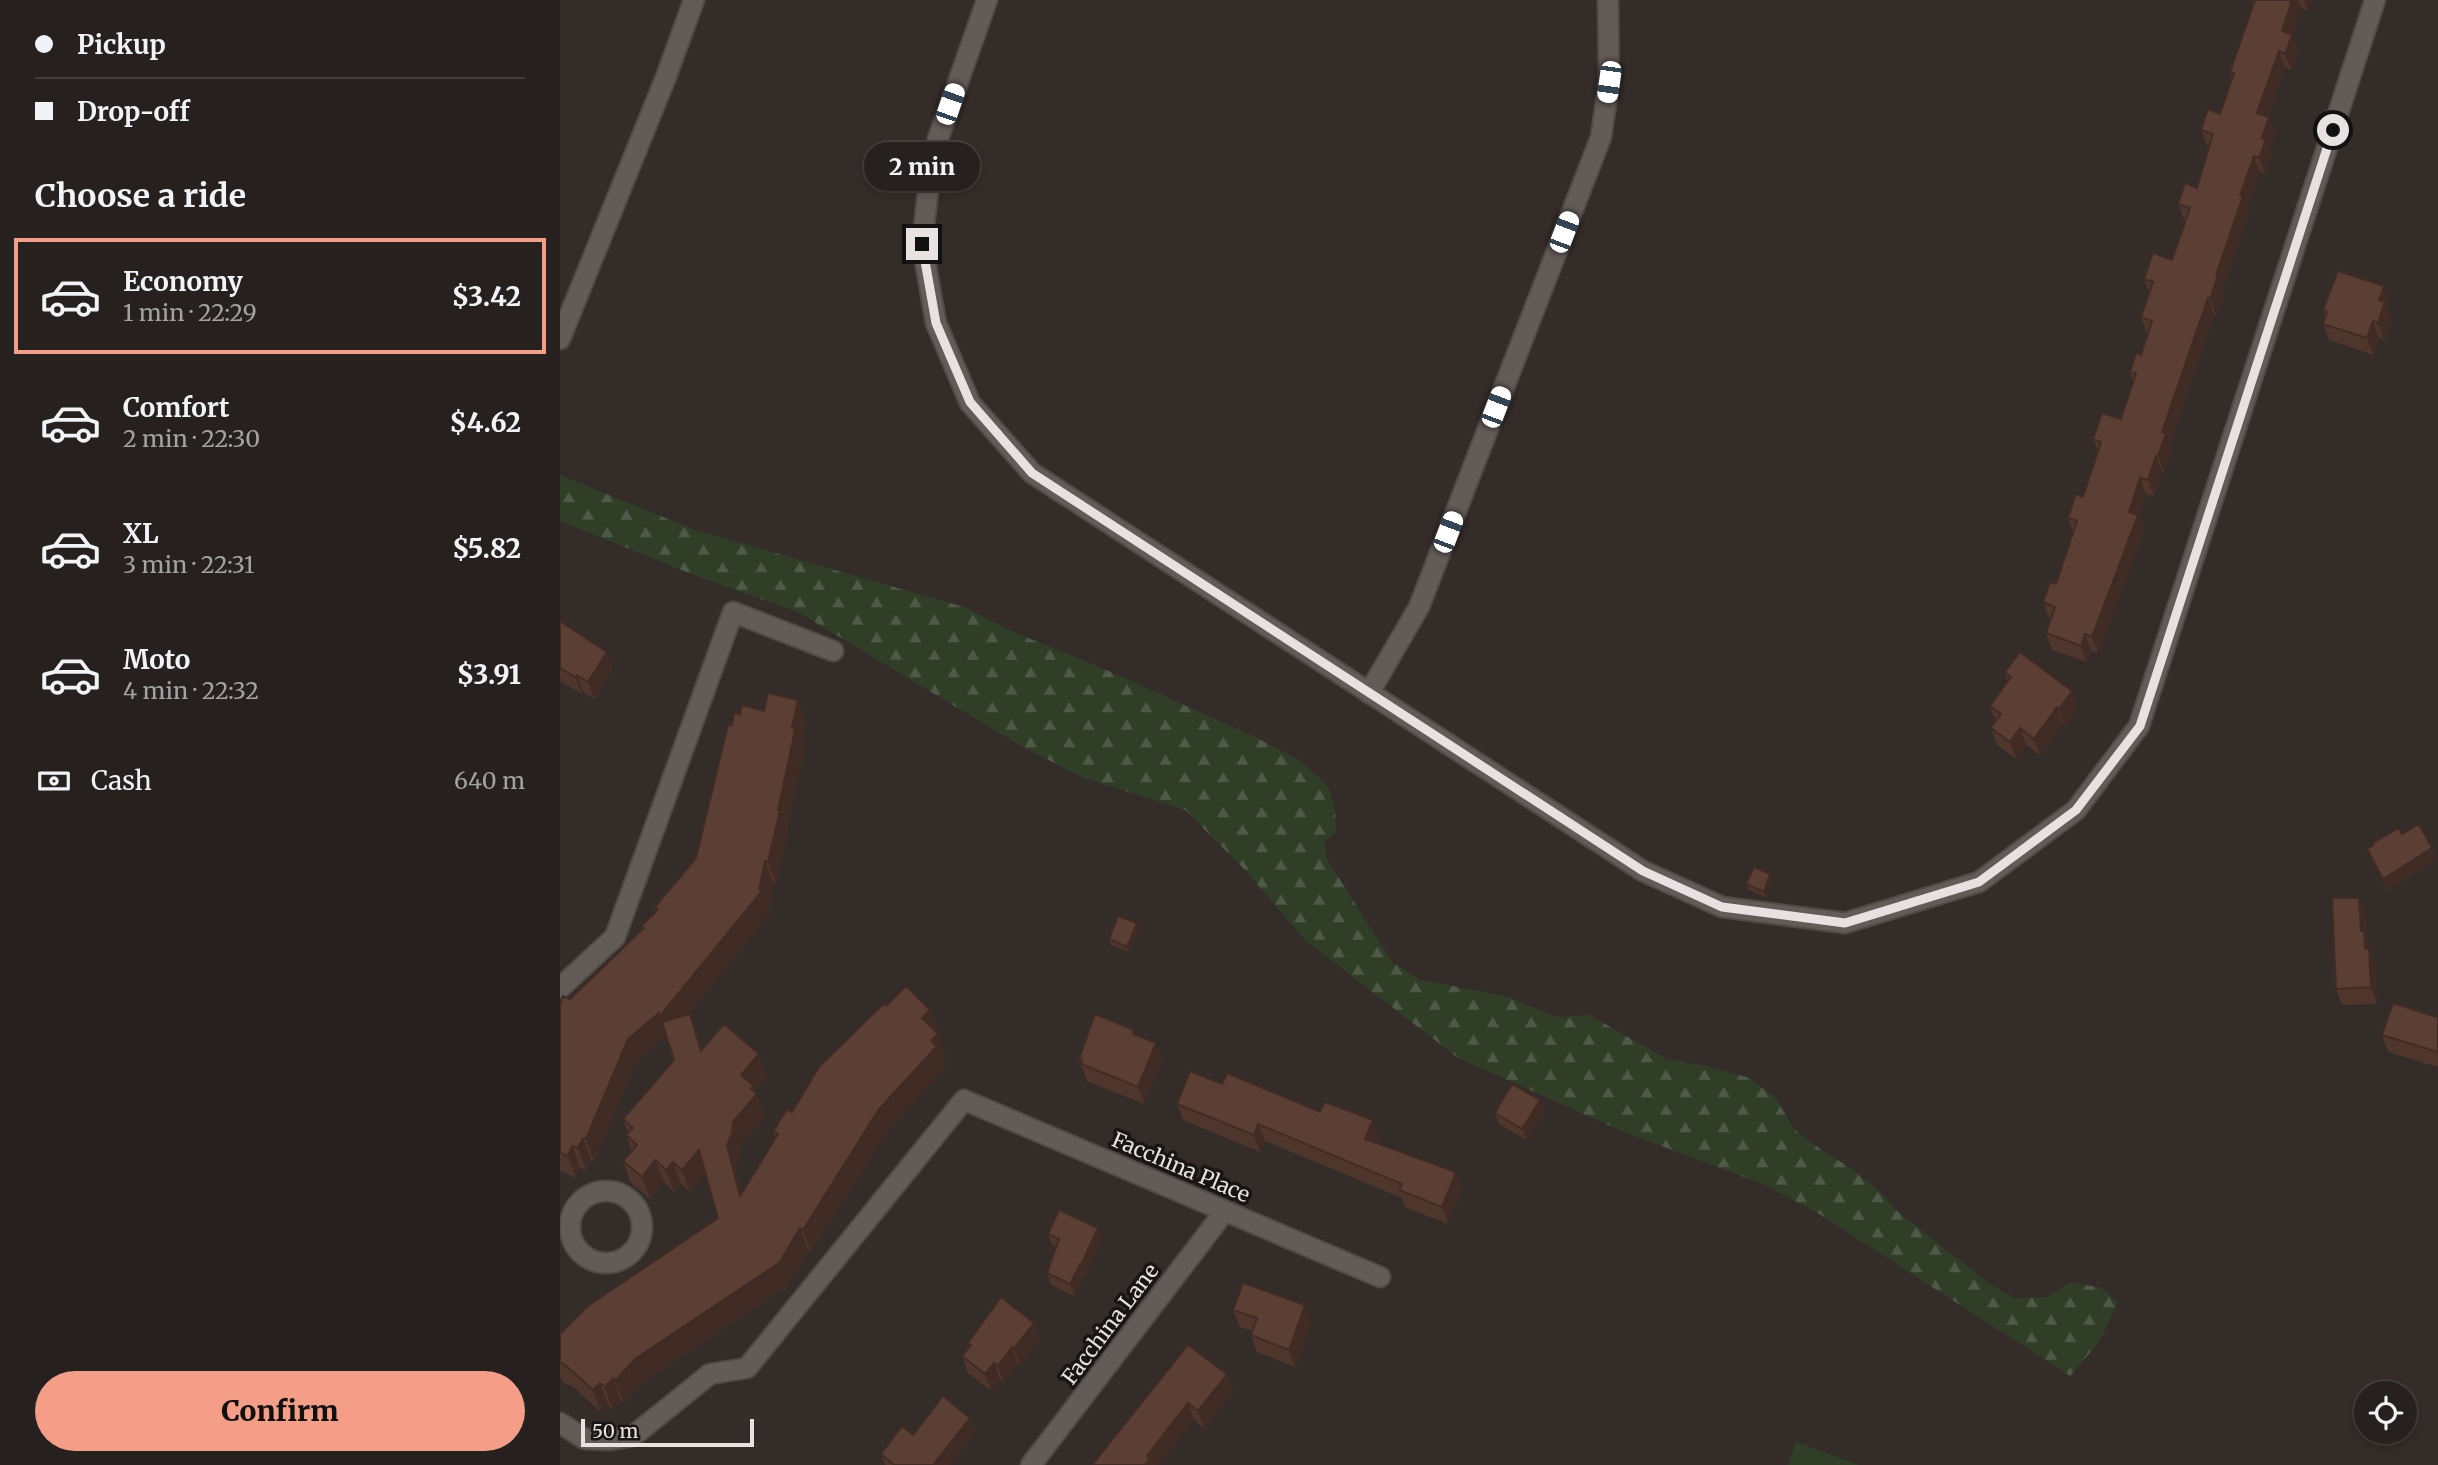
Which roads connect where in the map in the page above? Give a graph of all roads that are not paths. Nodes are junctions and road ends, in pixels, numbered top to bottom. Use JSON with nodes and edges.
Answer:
{"nodes":[{"id":1,"x":694,"y":0,"type":"edge"},
{"id":2,"x":987,"y":0,"type":"edge"},
{"id":3,"x":1608,"y":0,"type":"edge"},
{"id":4,"x":2375,"y":0,"type":"edge"},
{"id":5,"x":560,"y":339,"type":"edge"},
{"id":6,"x":833,"y":651,"type":"dead end"},
{"id":7,"x":1369,"y":693,"type":"junction"},
{"id":8,"x":560,"y":989,"type":"edge"},
{"id":9,"x":1225,"y":1210,"type":"junction"},
{"id":10,"x":1380,"y":1277,"type":"dead end"},
{"id":11,"x":560,"y":1423,"type":"edge"},
{"id":12,"x":1031,"y":1465,"type":"edge"}],
"edges":[{"from":1,"to":5,"type":"street"},
{"from":2,"to":7,"type":"street"},
{"from":3,"to":7,"type":"street"},
{"from":4,"to":7,"type":"street"},
{"from":6,"to":8,"type":"street"},
{"from":9,"to":10,"type":"street","name":"Facchina Place"},
{"from":9,"to":11,"type":"street","name":"Facchina Place"},
{"from":9,"to":12,"type":"street","name":"Facchina Lane"}]}
